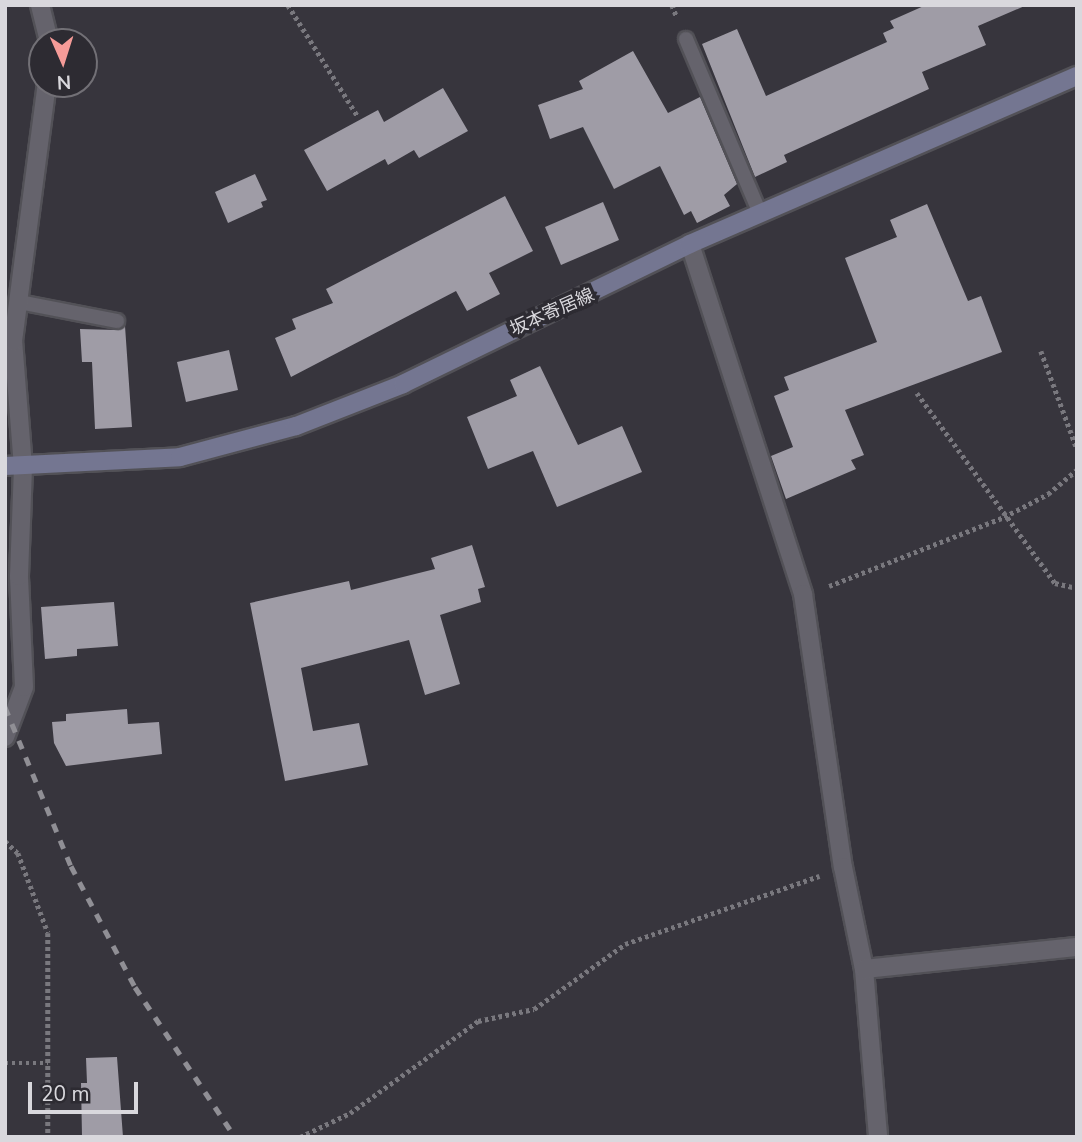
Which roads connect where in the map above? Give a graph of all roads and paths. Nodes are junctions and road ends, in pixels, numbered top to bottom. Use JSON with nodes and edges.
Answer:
{"nodes":[{"id":1,"x":40,"y":5,"type":"edge"},
{"id":2,"x":288,"y":5,"type":"edge"},
{"id":3,"x":46,"y":28,"type":"edge"},
{"id":4,"x":686,"y":39,"type":"dead end"},
{"id":5,"x":1077,"y":76,"type":"edge"},
{"id":6,"x":45,"y":98,"type":"edge"},
{"id":7,"x":357,"y":115,"type":"dead end"},
{"id":8,"x":760,"y":213,"type":"junction"},
{"id":9,"x":690,"y":244,"type":"junction"},
{"id":10,"x":19,"y":302,"type":"junction"},
{"id":11,"x":117,"y":321,"type":"dead end"},
{"id":12,"x":1041,"y":351,"type":"dead end"},
{"id":13,"x":917,"y":393,"type":"dead end"},
{"id":14,"x":1077,"y":449,"type":"edge"},
{"id":15,"x":14,"y":467,"type":"edge"},
{"id":16,"x":1077,"y":470,"type":"edge"},
{"id":17,"x":1004,"y":517,"type":"junction"},
{"id":18,"x":1077,"y":588,"type":"edge"},
{"id":19,"x":803,"y":594,"type":"junction"},
{"id":20,"x":5,"y":737,"type":"edge"},
{"id":21,"x":5,"y":841,"type":"edge"},
{"id":22,"x":843,"y":867,"type":"junction"},
{"id":23,"x":1077,"y":947,"type":"edge"},
{"id":24,"x":864,"y":969,"type":"junction"},
{"id":25,"x":5,"y":1063,"type":"edge"},
{"id":26,"x":48,"y":1063,"type":"junction"},
{"id":27,"x":48,"y":1137,"type":"edge"},
{"id":28,"x":299,"y":1137,"type":"edge"},
{"id":29,"x":878,"y":1137,"type":"edge"}],
"edges":[{"from":1,"to":3,"type":"street"},
{"from":2,"to":7,"type":"path"},
{"from":4,"to":8,"type":"lane"},
{"from":5,"to":8,"type":"main road","name":"坂本寄居線"},
{"from":6,"to":10,"type":"street"},
{"from":8,"to":9,"type":"main road","name":"坂本寄居線"},
{"from":9,"to":15,"type":"main road","name":"坂本寄居線"},
{"from":9,"to":19,"type":"street"},
{"from":10,"to":11,"type":"lane"},
{"from":10,"to":15,"type":"street"},
{"from":12,"to":14,"type":"path"},
{"from":13,"to":17,"type":"path"},
{"from":15,"to":20,"type":"street"},
{"from":16,"to":17,"type":"path"},
{"from":17,"to":18,"type":"path"},
{"from":17,"to":19,"type":"path"},
{"from":19,"to":22,"type":"street"},
{"from":21,"to":26,"type":"path"},
{"from":22,"to":24,"type":"street"},
{"from":22,"to":28,"type":"path"},
{"from":23,"to":24,"type":"street"},
{"from":24,"to":29,"type":"street"},
{"from":25,"to":26,"type":"path"},
{"from":26,"to":27,"type":"path"}]}
